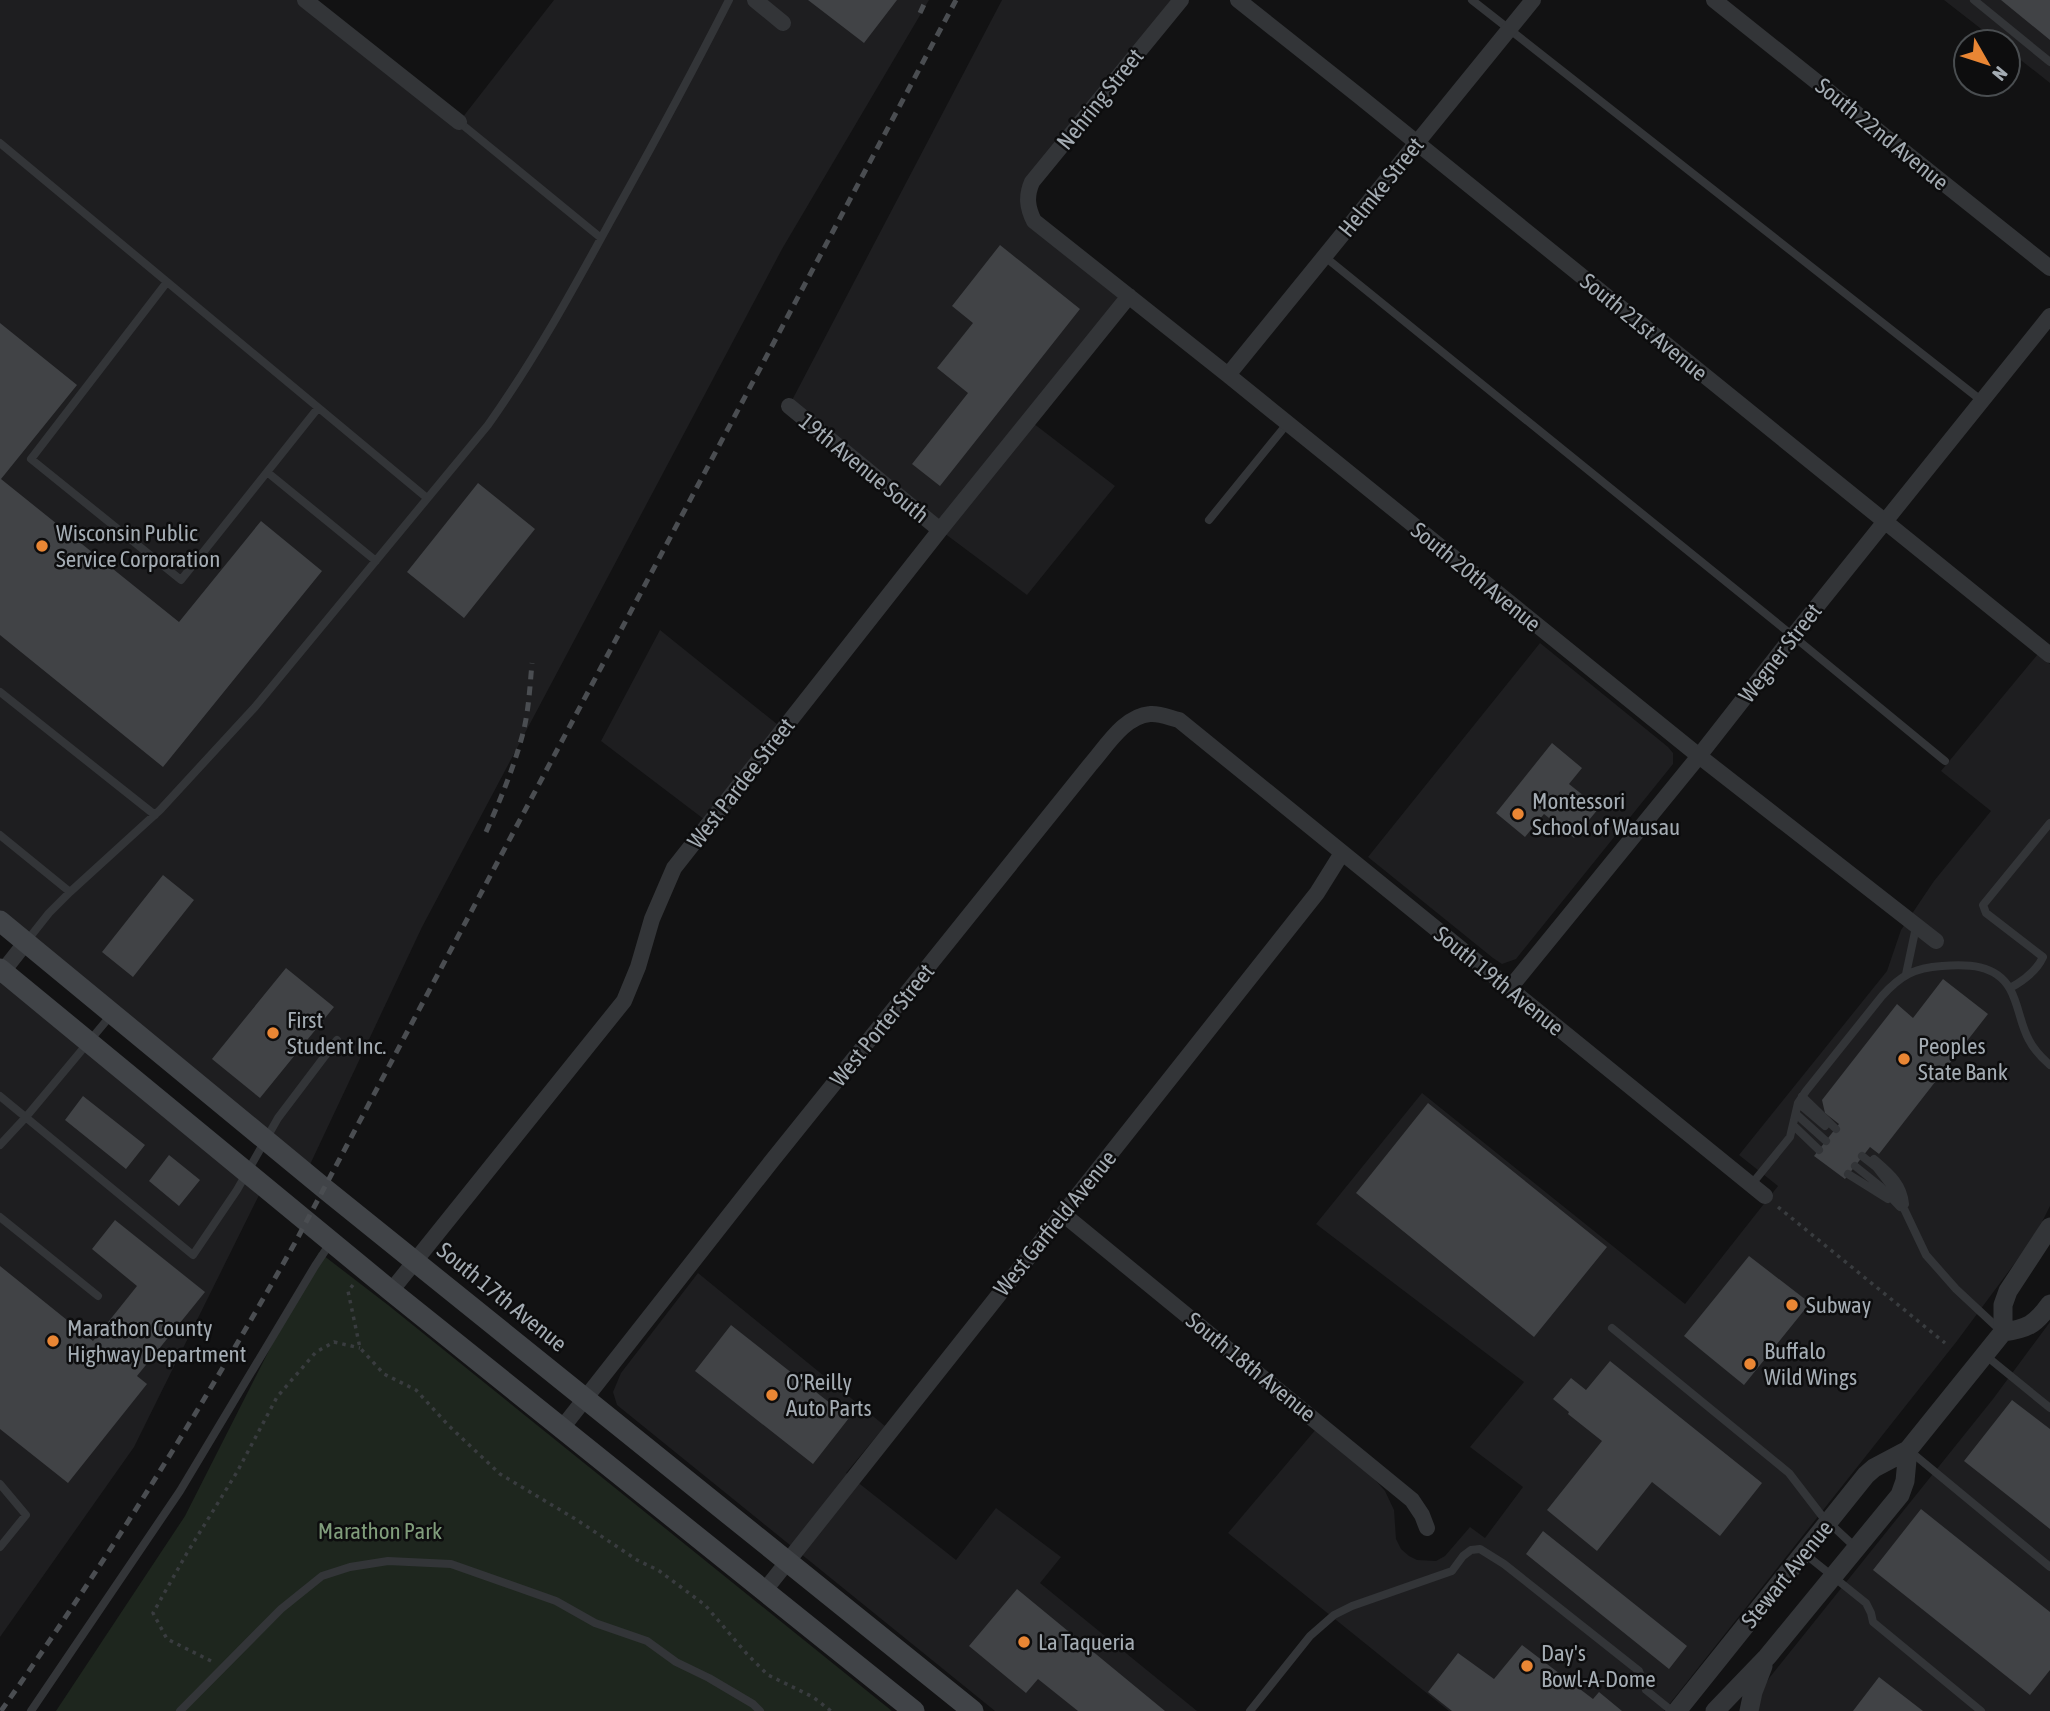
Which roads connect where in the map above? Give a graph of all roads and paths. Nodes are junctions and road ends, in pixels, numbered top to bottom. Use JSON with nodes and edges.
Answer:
{"nodes":[{"id":1,"x":305,"y":0,"type":"edge"},
{"id":2,"x":729,"y":0,"type":"edge"},
{"id":3,"x":755,"y":0,"type":"edge"},
{"id":4,"x":1181,"y":0,"type":"edge"},
{"id":5,"x":1238,"y":0,"type":"edge"},
{"id":6,"x":1472,"y":0,"type":"edge"},
{"id":7,"x":1533,"y":0,"type":"edge"},
{"id":8,"x":1714,"y":0,"type":"edge"},
{"id":9,"x":1974,"y":0,"type":"edge"},
{"id":10,"x":783,"y":23,"type":"dead end"},
{"id":11,"x":1509,"y":30,"type":"junction"},
{"id":12,"x":2050,"y":62,"type":"edge"},
{"id":13,"x":459,"y":122,"type":"joint"},
{"id":14,"x":0,"y":143,"type":"edge"},
{"id":15,"x":1417,"y":143,"type":"junction"},
{"id":16,"x":1027,"y":203,"type":"joint"},
{"id":17,"x":601,"y":238,"type":"junction"},
{"id":18,"x":1325,"y":257,"type":"junction"},
{"id":19,"x":2050,"y":268,"type":"edge"},
{"id":20,"x":167,"y":282,"type":"junction"},
{"id":21,"x":1129,"y":296,"type":"junction"},
{"id":22,"x":2050,"y":316,"type":"edge"},
{"id":23,"x":1228,"y":375,"type":"junction"},
{"id":24,"x":1982,"y":401,"type":"junction"},
{"id":25,"x":789,"y":406,"type":"dead end"},
{"id":26,"x":318,"y":408,"type":"junction"},
{"id":27,"x":1287,"y":424,"type":"junction"},
{"id":28,"x":267,"y":472,"type":"junction"},
{"id":29,"x":427,"y":498,"type":"junction"},
{"id":30,"x":1209,"y":520,"type":"dead end"},
{"id":31,"x":1885,"y":522,"type":"junction"},
{"id":32,"x":940,"y":530,"type":"junction"},
{"id":33,"x":376,"y":561,"type":"junction"},
{"id":34,"x":1793,"y":636,"type":"junction"},
{"id":35,"x":2050,"y":655,"type":"edge"},
{"id":36,"x":0,"y":692,"type":"edge"},
{"id":37,"x":1699,"y":756,"type":"junction"},
{"id":38,"x":1945,"y":761,"type":"dead end"},
{"id":39,"x":1234,"y":765,"type":"joint"},
{"id":40,"x":155,"y":815,"type":"junction"},
{"id":41,"x":2050,"y":823,"type":"edge"},
{"id":42,"x":0,"y":835,"type":"edge"},
{"id":43,"x":1342,"y":853,"type":"junction"},
{"id":44,"x":70,"y":892,"type":"junction"},
{"id":45,"x":0,"y":921,"type":"edge"},
{"id":46,"x":1916,"y":927,"type":"junction"},
{"id":47,"x":26,"y":942,"type":"junction"},
{"id":48,"x":1936,"y":942,"type":"dead end"},
{"id":49,"x":1,"y":972,"type":"edge"},
{"id":50,"x":1906,"y":974,"type":"junction"},
{"id":51,"x":2010,"y":988,"type":"junction"},
{"id":52,"x":1509,"y":989,"type":"junction"},
{"id":53,"x":113,"y":1013,"type":"junction"},
{"id":54,"x":337,"y":1040,"type":"dead end"},
{"id":55,"x":89,"y":1043,"type":"junction"},
{"id":56,"x":2050,"y":1065,"type":"edge"},
{"id":57,"x":0,"y":1096,"type":"edge"},
{"id":58,"x":1800,"y":1099,"type":"junction"},
{"id":59,"x":1796,"y":1114,"type":"junction"},
{"id":60,"x":26,"y":1117,"type":"junction"},
{"id":61,"x":1794,"y":1126,"type":"junction"},
{"id":62,"x":1834,"y":1131,"type":"dead end"},
{"id":63,"x":265,"y":1139,"type":"junction"},
{"id":64,"x":1826,"y":1141,"type":"dead end"},
{"id":65,"x":0,"y":1145,"type":"edge"},
{"id":66,"x":1819,"y":1150,"type":"dead end"},
{"id":67,"x":1864,"y":1154,"type":"dead end"},
{"id":68,"x":1855,"y":1166,"type":"dead end"},
{"id":69,"x":247,"y":1173,"type":"junction"},
{"id":70,"x":1848,"y":1174,"type":"dead end"},
{"id":71,"x":1751,"y":1185,"type":"junction"},
{"id":72,"x":1765,"y":1196,"type":"joint"},
{"id":73,"x":1063,"y":1214,"type":"junction"},
{"id":74,"x":1907,"y":1214,"type":"junction"},
{"id":75,"x":0,"y":1217,"type":"edge"},
{"id":76,"x":2050,"y":1227,"type":"edge"},
{"id":77,"x":331,"y":1242,"type":"junction"},
{"id":78,"x":415,"y":1261,"type":"junction"},
{"id":79,"x":365,"y":1270,"type":"junction"},
{"id":80,"x":391,"y":1291,"type":"junction"},
{"id":81,"x":98,"y":1296,"type":"dead end"},
{"id":82,"x":2050,"y":1304,"type":"edge"},
{"id":83,"x":1612,"y":1328,"type":"dead end"},
{"id":84,"x":2003,"y":1332,"type":"junction"},
{"id":85,"x":1945,"y":1343,"type":"dead end"},
{"id":86,"x":360,"y":1348,"type":"junction"},
{"id":87,"x":1985,"y":1355,"type":"junction"},
{"id":88,"x":585,"y":1398,"type":"junction"},
{"id":89,"x":2050,"y":1408,"type":"edge"},
{"id":90,"x":562,"y":1428,"type":"junction"},
{"id":91,"x":1908,"y":1450,"type":"junction"},
{"id":92,"x":0,"y":1484,"type":"edge"},
{"id":93,"x":1828,"y":1522,"type":"junction"},
{"id":94,"x":1427,"y":1528,"type":"dead end"},
{"id":95,"x":0,"y":1548,"type":"edge"},
{"id":96,"x":1857,"y":1549,"type":"junction"},
{"id":97,"x":1804,"y":1553,"type":"junction"},
{"id":98,"x":788,"y":1561,"type":"junction"},
{"id":99,"x":2050,"y":1567,"type":"edge"},
{"id":100,"x":1834,"y":1577,"type":"junction"},
{"id":101,"x":765,"y":1590,"type":"junction"},
{"id":102,"x":1767,"y":1657,"type":"junction"},
{"id":103,"x":225,"y":1668,"type":"junction"},
{"id":104,"x":31,"y":1711,"type":"edge"},
{"id":105,"x":180,"y":1711,"type":"edge"},
{"id":106,"x":760,"y":1711,"type":"edge"},
{"id":107,"x":831,"y":1711,"type":"edge"},
{"id":108,"x":914,"y":1711,"type":"edge"},
{"id":109,"x":973,"y":1711,"type":"edge"},
{"id":110,"x":1250,"y":1711,"type":"edge"},
{"id":111,"x":1675,"y":1711,"type":"edge"},
{"id":112,"x":1715,"y":1711,"type":"edge"},
{"id":113,"x":1749,"y":1711,"type":"edge"},
{"id":114,"x":1981,"y":1711,"type":"edge"}],
"edges":[{"from":1,"to":13,"type":"street"},
{"from":2,"to":17,"type":"lane"},
{"from":3,"to":10,"type":"street"},
{"from":4,"to":16,"type":"street","name":"Nehring Street"},
{"from":5,"to":15,"type":"street","name":"South 21st Avenue"},
{"from":6,"to":11,"type":"lane"},
{"from":7,"to":11,"type":"street","name":"Helmke Street"},
{"from":8,"to":19,"type":"street","name":"South 22nd Avenue"},
{"from":9,"to":12,"type":"lane"},
{"from":11,"to":15,"type":"street","name":"Helmke Street"},
{"from":11,"to":24,"type":"lane"},
{"from":13,"to":17,"type":"lane"},
{"from":14,"to":20,"type":"lane"},
{"from":15,"to":18,"type":"street","name":"Helmke Street"},
{"from":15,"to":31,"type":"street","name":"South 21st Avenue"},
{"from":16,"to":21,"type":"street","name":"South 20th Avenue"},
{"from":17,"to":29,"type":"lane"},
{"from":18,"to":23,"type":"street","name":"Helmke Street"},
{"from":18,"to":34,"type":"lane"},
{"from":20,"to":26,"type":"lane"},
{"from":20,"to":28,"type":"lane"},
{"from":21,"to":23,"type":"street","name":"South 20th Avenue"},
{"from":21,"to":32,"type":"street","name":"West Pardee Street"},
{"from":22,"to":24,"type":"street","name":"Wegner Street"},
{"from":23,"to":27,"type":"street","name":"South 20th Avenue"},
{"from":24,"to":31,"type":"street","name":"Wegner Street"},
{"from":25,"to":32,"type":"street","name":"19th Avenue South"},
{"from":26,"to":28,"type":"lane"},
{"from":26,"to":29,"type":"lane"},
{"from":27,"to":30,"type":"lane"},
{"from":27,"to":37,"type":"street","name":"South 20th Avenue"},
{"from":28,"to":33,"type":"lane"},
{"from":29,"to":33,"type":"lane"},
{"from":31,"to":34,"type":"street","name":"Wegner Street"},
{"from":31,"to":35,"type":"street","name":"South 21st Avenue"},
{"from":32,"to":78,"type":"street","name":"West Pardee Street"},
{"from":33,"to":40,"type":"lane"},
{"from":34,"to":37,"type":"street","name":"Wegner Street"},
{"from":34,"to":38,"type":"lane"},
{"from":36,"to":40,"type":"lane"},
{"from":37,"to":46,"type":"street","name":"South 20th Avenue"},
{"from":37,"to":52,"type":"street","name":"Wegner Street"},
{"from":39,"to":43,"type":"street","name":"South 19th Avenue"},
{"from":39,"to":88,"type":"street","name":"West Porter Street"},
{"from":40,"to":44,"type":"lane"},
{"from":41,"to":51,"type":"lane"},
{"from":42,"to":44,"type":"lane"},
{"from":43,"to":52,"type":"street","name":"South 19th Avenue"},
{"from":43,"to":73,"type":"street","name":"West Garfield Avenue"},
{"from":44,"to":47,"type":"lane"},
{"from":45,"to":47,"type":"main road","name":"South 17th Avenue"},
{"from":46,"to":48,"type":"street","name":"South 20th Avenue"},
{"from":46,"to":50,"type":"lane"},
{"from":47,"to":49,"type":"street"},
{"from":47,"to":53,"type":"main road","name":"South 17th Avenue"},
{"from":49,"to":55,"type":"main road"},
{"from":50,"to":51,"type":"lane"},
{"from":50,"to":58,"type":"lane"},
{"from":51,"to":56,"type":"lane"},
{"from":52,"to":71,"type":"street","name":"South 19th Avenue"},
{"from":53,"to":55,"type":"lane"},
{"from":53,"to":63,"type":"main road","name":"South 17th Avenue"},
{"from":54,"to":63,"type":"lane"},
{"from":55,"to":60,"type":"lane"},
{"from":55,"to":69,"type":"main road"},
{"from":57,"to":60,"type":"lane"},
{"from":58,"to":59,"type":"lane"},
{"from":58,"to":62,"type":"lane"},
{"from":59,"to":61,"type":"lane"},
{"from":59,"to":64,"type":"lane"},
{"from":60,"to":65,"type":"lane"},
{"from":60,"to":69,"type":"lane"},
{"from":61,"to":66,"type":"lane"},
{"from":61,"to":71,"type":"lane"},
{"from":63,"to":69,"type":"lane"},
{"from":63,"to":78,"type":"main road","name":"South 17th Avenue"},
{"from":67,"to":74,"type":"lane"},
{"from":68,"to":74,"type":"lane"},
{"from":69,"to":77,"type":"main road"},
{"from":70,"to":74,"type":"lane"},
{"from":71,"to":72,"type":"street","name":"South 19th Avenue"},
{"from":72,"to":85,"type":"path"},
{"from":73,"to":94,"type":"street","name":"South 18th Avenue"},
{"from":73,"to":98,"type":"street","name":"West Garfield Avenue"},
{"from":74,"to":84,"type":"lane"},
{"from":75,"to":81,"type":"lane"},
{"from":76,"to":84,"type":"street"},
{"from":77,"to":79,"type":"main road"},
{"from":77,"to":104,"type":"lane"},
{"from":78,"to":80,"type":"street","name":"West Pardee Street"},
{"from":78,"to":88,"type":"main road","name":"South 17th Avenue"},
{"from":79,"to":80,"type":"main road"},
{"from":79,"to":86,"type":"path"},
{"from":80,"to":90,"type":"main road"},
{"from":82,"to":84,"type":"street"},
{"from":83,"to":93,"type":"lane"},
{"from":84,"to":87,"type":"street","name":"Stewart Avenue"},
{"from":86,"to":103,"type":"path"},
{"from":86,"to":107,"type":"path"},
{"from":87,"to":89,"type":"lane"},
{"from":87,"to":91,"type":"street","name":"Stewart Avenue"},
{"from":88,"to":90,"type":"street","name":"West Porter Street"},
{"from":88,"to":98,"type":"main road","name":"South 17th Avenue"},
{"from":90,"to":101,"type":"main road"},
{"from":91,"to":93,"type":"street","name":"Stewart Avenue"},
{"from":91,"to":96,"type":"street","name":"Stewart Avenue"},
{"from":91,"to":99,"type":"lane"},
{"from":92,"to":95,"type":"lane"},
{"from":93,"to":96,"type":"lane"},
{"from":93,"to":97,"type":"street","name":"Stewart Avenue"},
{"from":96,"to":100,"type":"street","name":"Stewart Avenue"},
{"from":97,"to":100,"type":"lane"},
{"from":97,"to":111,"type":"street","name":"Stewart Avenue"},
{"from":98,"to":101,"type":"street","name":"West Garfield Avenue"},
{"from":98,"to":109,"type":"main road","name":"South 17th Avenue"},
{"from":100,"to":102,"type":"street","name":"Stewart Avenue"},
{"from":100,"to":114,"type":"lane"},
{"from":101,"to":108,"type":"main road"},
{"from":102,"to":112,"type":"street","name":"Stewart Avenue"},
{"from":102,"to":113,"type":"street"},
{"from":103,"to":105,"type":"lane"},
{"from":103,"to":106,"type":"lane"},
{"from":110,"to":111,"type":"lane"}]}
